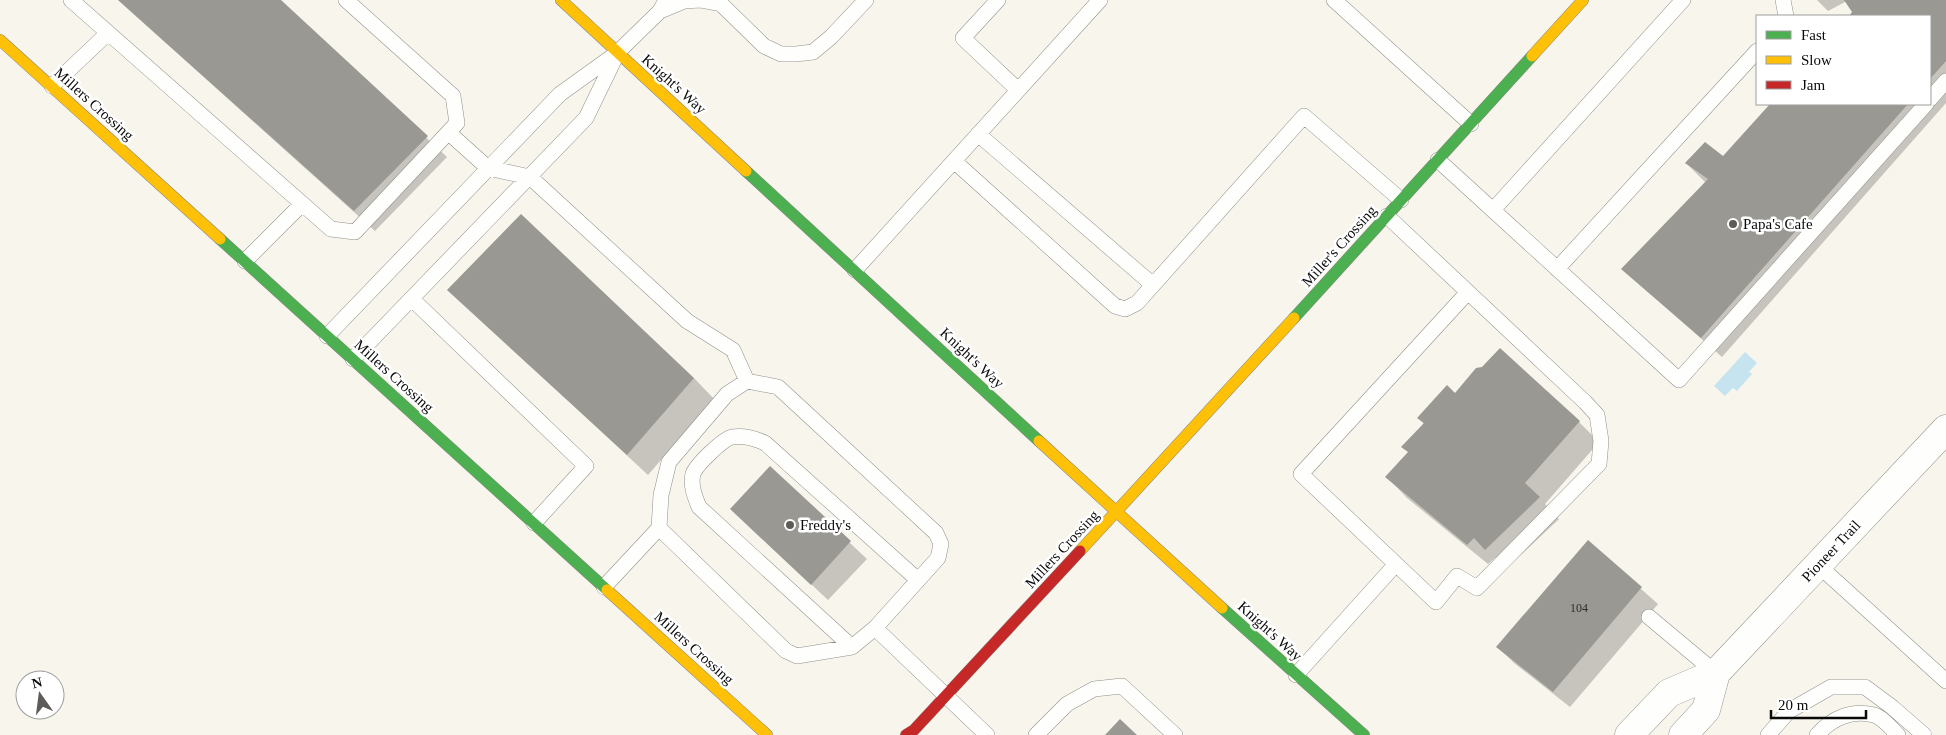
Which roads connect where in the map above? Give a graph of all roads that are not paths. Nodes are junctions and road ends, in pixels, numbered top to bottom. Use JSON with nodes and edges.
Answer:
{"nodes":[{"id":1,"x":71,"y":0,"type":"edge"},
{"id":2,"x":346,"y":0,"type":"edge"},
{"id":3,"x":561,"y":0,"type":"edge"},
{"id":4,"x":866,"y":0,"type":"edge"},
{"id":5,"x":998,"y":0,"type":"edge"},
{"id":6,"x":1100,"y":0,"type":"edge"},
{"id":7,"x":1334,"y":0,"type":"edge"},
{"id":8,"x":1584,"y":0,"type":"edge"},
{"id":9,"x":1683,"y":0,"type":"edge"},
{"id":10,"x":1783,"y":0,"type":"edge"},
{"id":11,"x":663,"y":6,"type":"edge"},
{"id":12,"x":1786,"y":15,"type":"edge"},
{"id":13,"x":108,"y":33,"type":"junction"},
{"id":14,"x":0,"y":40,"type":"edge"},
{"id":15,"x":617,"y":52,"type":"junction"},
{"id":16,"x":1756,"y":52,"type":"edge"},
{"id":17,"x":1946,"y":81,"type":"edge"},
{"id":18,"x":52,"y":86,"type":"junction"},
{"id":19,"x":1018,"y":90,"type":"junction"},
{"id":20,"x":1931,"y":98,"type":"edge"},
{"id":21,"x":1925,"y":105,"type":"edge"},
{"id":22,"x":1471,"y":124,"type":"junction"},
{"id":23,"x":449,"y":133,"type":"junction"},
{"id":24,"x":978,"y":134,"type":"junction"},
{"id":25,"x":1438,"y":160,"type":"junction"},
{"id":26,"x":954,"y":161,"type":"junction"},
{"id":27,"x":488,"y":168,"type":"junction"},
{"id":28,"x":530,"y":177,"type":"junction"},
{"id":29,"x":1401,"y":200,"type":"junction"},
{"id":30,"x":302,"y":204,"type":"junction"},
{"id":31,"x":1493,"y":210,"type":"junction"},
{"id":32,"x":1387,"y":216,"type":"junction"},
{"id":33,"x":244,"y":261,"type":"junction"},
{"id":34,"x":1558,"y":269,"type":"junction"},
{"id":35,"x":855,"y":270,"type":"junction"},
{"id":36,"x":1153,"y":285,"type":"junction"},
{"id":37,"x":1468,"y":292,"type":"junction"},
{"id":38,"x":412,"y":299,"type":"junction"},
{"id":39,"x":327,"y":336,"type":"junction"},
{"id":40,"x":353,"y":359,"type":"junction"},
{"id":41,"x":747,"y":381,"type":"junction"},
{"id":42,"x":1946,"y":429,"type":"edge"},
{"id":43,"x":1116,"y":513,"type":"junction"},
{"id":44,"x":534,"y":523,"type":"junction"},
{"id":45,"x":658,"y":528,"type":"junction"},
{"id":46,"x":1396,"y":564,"type":"junction"},
{"id":47,"x":1818,"y":565,"type":"junction"},
{"id":48,"x":918,"y":580,"type":"junction"},
{"id":49,"x":604,"y":587,"type":"junction"},
{"id":50,"x":1649,"y":617,"type":"dead end"},
{"id":51,"x":875,"y":628,"type":"junction"},
{"id":52,"x":852,"y":647,"type":"junction"},
{"id":53,"x":1716,"y":673,"type":"junction"},
{"id":54,"x":1296,"y":675,"type":"junction"},
{"id":55,"x":1946,"y":681,"type":"edge"},
{"id":56,"x":946,"y":696,"type":"junction"},
{"id":57,"x":768,"y":735,"type":"edge"},
{"id":58,"x":906,"y":735,"type":"edge"},
{"id":59,"x":987,"y":735,"type":"edge"},
{"id":60,"x":1036,"y":735,"type":"edge"},
{"id":61,"x":1175,"y":735,"type":"edge"},
{"id":62,"x":1364,"y":735,"type":"edge"},
{"id":63,"x":1629,"y":735,"type":"edge"},
{"id":64,"x":1683,"y":735,"type":"edge"},
{"id":65,"x":1768,"y":735,"type":"edge"},
{"id":66,"x":1817,"y":735,"type":"edge"},
{"id":67,"x":1898,"y":735,"type":"edge"},
{"id":68,"x":1924,"y":735,"type":"edge"}],
"edges":[{"from":1,"to":13,"type":"lane"},
{"from":2,"to":23,"type":"lane"},
{"from":3,"to":15,"type":"street","name":"Knight's Way"},
{"from":4,"to":11,"type":"lane"},
{"from":5,"to":19,"type":"lane"},
{"from":6,"to":19,"type":"lane"},
{"from":7,"to":22,"type":"lane"},
{"from":8,"to":22,"type":"street","name":"Miller's Crossing"},
{"from":9,"to":31,"type":"lane"},
{"from":10,"to":12,"type":"lane"},
{"from":11,"to":15,"type":"lane"},
{"from":13,"to":18,"type":"lane"},
{"from":13,"to":30,"type":"lane"},
{"from":14,"to":18,"type":"street","name":"Millers Crossing"},
{"from":15,"to":27,"type":"lane"},
{"from":15,"to":28,"type":"lane"},
{"from":15,"to":35,"type":"street","name":"Knight's Way"},
{"from":16,"to":34,"type":"lane"},
{"from":17,"to":20,"type":"lane"},
{"from":18,"to":33,"type":"street","name":"Millers Crossing"},
{"from":19,"to":24,"type":"lane"},
{"from":21,"to":34,"type":"lane"},
{"from":22,"to":25,"type":"street","name":"Miller's Crossing"},
{"from":23,"to":27,"type":"lane"},
{"from":23,"to":30,"type":"lane"},
{"from":24,"to":26,"type":"lane"},
{"from":24,"to":36,"type":"lane"},
{"from":25,"to":29,"type":"street","name":"Miller's Crossing"},
{"from":25,"to":31,"type":"lane"},
{"from":26,"to":35,"type":"lane"},
{"from":26,"to":36,"type":"lane"},
{"from":27,"to":28,"type":"lane"},
{"from":27,"to":39,"type":"lane"},
{"from":28,"to":38,"type":"lane"},
{"from":28,"to":41,"type":"lane"},
{"from":29,"to":32,"type":"street","name":"Miller's Crossing"},
{"from":29,"to":36,"type":"lane"},
{"from":30,"to":33,"type":"lane"},
{"from":31,"to":34,"type":"lane"},
{"from":32,"to":37,"type":"lane"},
{"from":32,"to":43,"type":"street","name":"Miller's Crossing"},
{"from":33,"to":39,"type":"street","name":"Millers Crossing"},
{"from":35,"to":43,"type":"street","name":"Knight's Way"},
{"from":37,"to":46,"type":"lane"},
{"from":37,"to":46,"type":"lane"},
{"from":38,"to":40,"type":"lane"},
{"from":38,"to":44,"type":"lane"},
{"from":39,"to":40,"type":"street","name":"Millers Crossing"},
{"from":40,"to":44,"type":"street","name":"Millers Crossing"},
{"from":41,"to":45,"type":"lane"},
{"from":41,"to":48,"type":"lane"},
{"from":42,"to":47,"type":"street","name":"Pioneer Trail"},
{"from":43,"to":54,"type":"street","name":"Knight's Way"},
{"from":43,"to":56,"type":"street","name":"Millers Crossing"},
{"from":44,"to":49,"type":"street","name":"Millers Crossing"},
{"from":45,"to":49,"type":"lane"},
{"from":45,"to":52,"type":"lane"},
{"from":46,"to":54,"type":"lane"},
{"from":47,"to":53,"type":"street","name":"Pioneer Trail"},
{"from":47,"to":55,"type":"lane"},
{"from":48,"to":51,"type":"lane"},
{"from":48,"to":52,"type":"lane"},
{"from":49,"to":57,"type":"street","name":"Millers Crossing"},
{"from":50,"to":53,"type":"lane"},
{"from":51,"to":52,"type":"lane"},
{"from":51,"to":56,"type":"lane"},
{"from":53,"to":63,"type":"street","name":"Pioneer Trail"},
{"from":53,"to":64,"type":"street","name":"Pioneer Trail"},
{"from":54,"to":62,"type":"street","name":"Knight's Way"},
{"from":56,"to":58,"type":"street","name":"Millers Crossing"},
{"from":56,"to":59,"type":"lane"},
{"from":60,"to":61,"type":"lane"},
{"from":65,"to":68,"type":"lane"},
{"from":66,"to":67,"type":"lane"}]}
